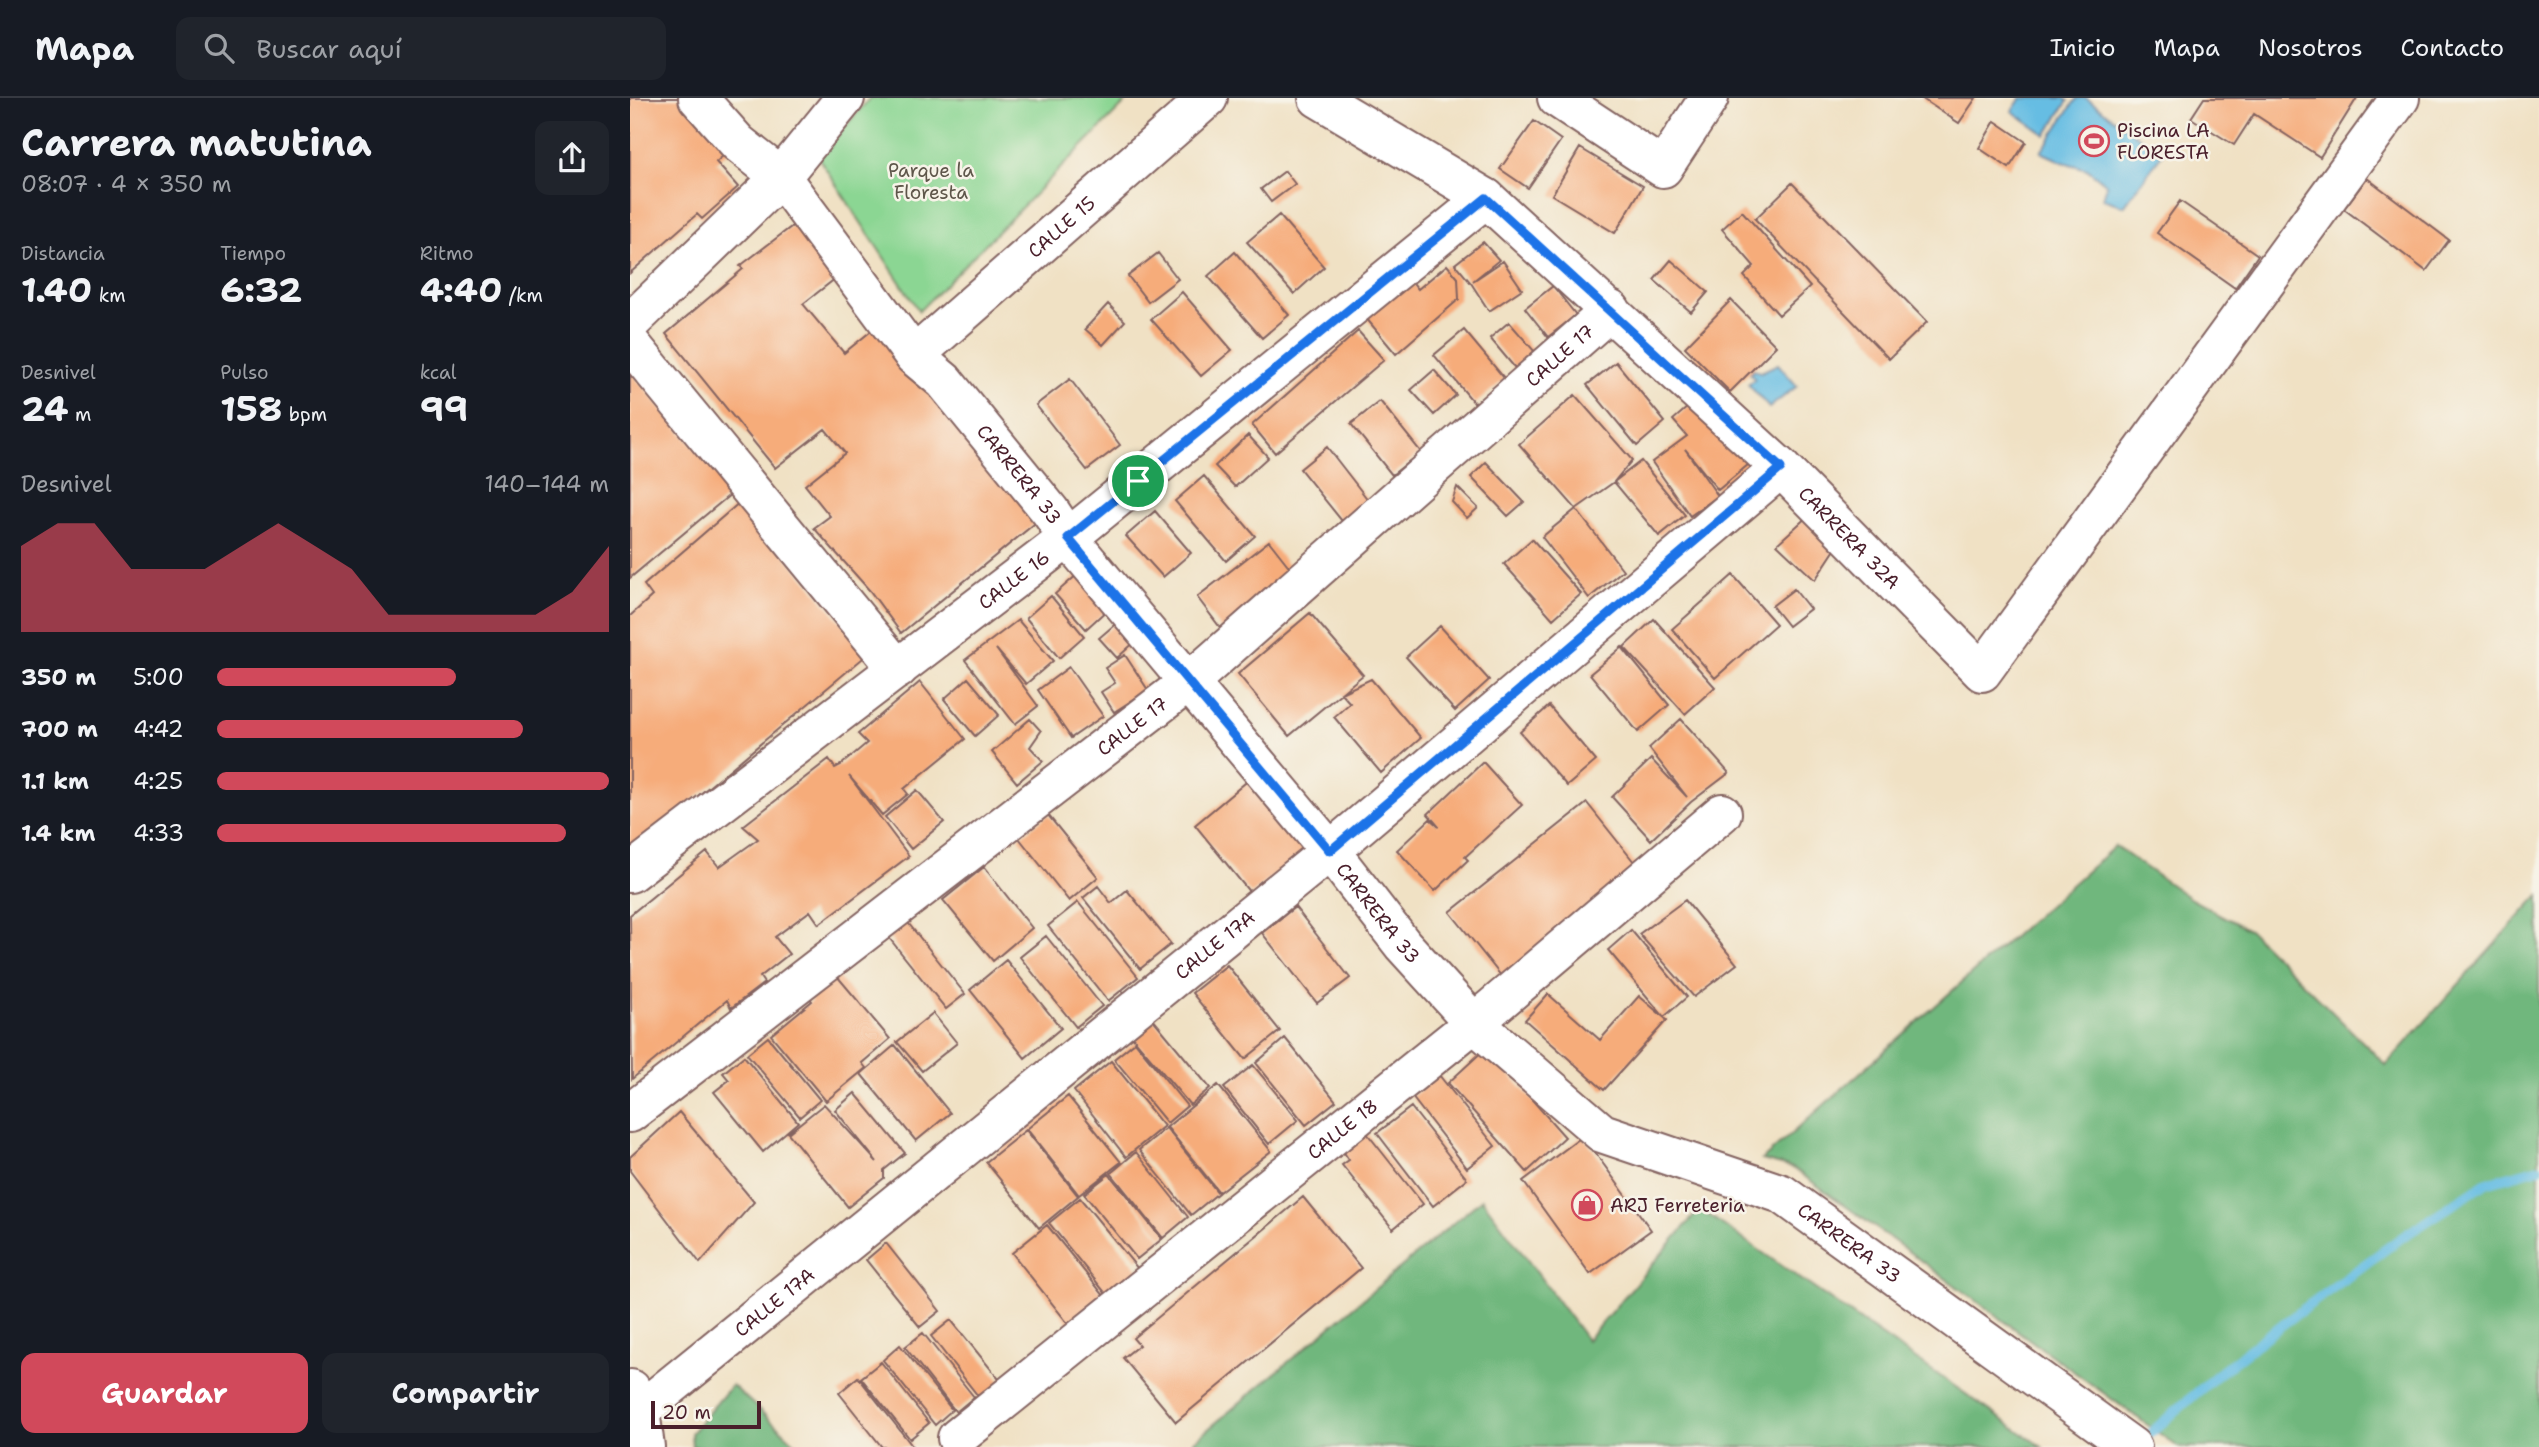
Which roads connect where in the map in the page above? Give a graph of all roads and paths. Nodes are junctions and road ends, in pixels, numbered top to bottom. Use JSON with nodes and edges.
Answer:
{"nodes":[{"id":1,"x":698,"y":98,"type":"edge"},
{"id":2,"x":845,"y":98,"type":"edge"},
{"id":3,"x":1208,"y":98,"type":"edge"},
{"id":4,"x":1318,"y":98,"type":"edge"},
{"id":5,"x":1557,"y":98,"type":"edge"},
{"id":6,"x":1709,"y":98,"type":"edge"},
{"id":7,"x":2400,"y":98,"type":"edge"},
{"id":8,"x":781,"y":177,"type":"junction"},
{"id":9,"x":1486,"y":198,"type":"junction"},
{"id":10,"x":1611,"y":310,"type":"junction"},
{"id":11,"x":630,"y":323,"type":"edge"},
{"id":12,"x":630,"y":343,"type":"edge"},
{"id":13,"x":914,"y":356,"type":"junction"},
{"id":14,"x":1781,"y":468,"type":"junction"},
{"id":15,"x":1068,"y":538,"type":"junction"},
{"id":16,"x":898,"y":669,"type":"junction"},
{"id":17,"x":1189,"y":682,"type":"junction"},
{"id":18,"x":1722,"y":813,"type":"dead end"},
{"id":19,"x":1330,"y":851,"type":"junction"},
{"id":20,"x":630,"y":873,"type":"edge"},
{"id":21,"x":1474,"y":1023,"type":"junction"},
{"id":22,"x":630,"y":1114,"type":"edge"},
{"id":23,"x":638,"y":1415,"type":"edge"},
{"id":24,"x":957,"y":1438,"type":"dead end"},
{"id":25,"x":2132,"y":1447,"type":"edge"}],
"edges":[{"from":1,"to":8,"type":"street","name":"CARRERA 33"},
{"from":2,"to":8,"type":"street"},
{"from":3,"to":13,"type":"street","name":"CALLE 15"},
{"from":4,"to":9,"type":"street","name":"CARRERA 32A"},
{"from":5,"to":6,"type":"street"},
{"from":7,"to":14,"type":"street","name":"CARRERA 32A"},
{"from":8,"to":11,"type":"street"},
{"from":8,"to":13,"type":"street","name":"CARRERA 33"},
{"from":9,"to":10,"type":"street","name":"CARRERA 32A"},
{"from":9,"to":15,"type":"street","name":"CALLE 16"},
{"from":10,"to":14,"type":"street","name":"CARRERA 32A"},
{"from":10,"to":17,"type":"street","name":"CALLE 17"},
{"from":12,"to":16,"type":"street"},
{"from":13,"to":15,"type":"street","name":"CARRERA 33"},
{"from":14,"to":19,"type":"street","name":"CALLE 17A"},
{"from":15,"to":16,"type":"street","name":"CALLE 16"},
{"from":15,"to":17,"type":"street","name":"CARRERA 33"},
{"from":16,"to":20,"type":"street","name":"CALLE 16"},
{"from":17,"to":19,"type":"street","name":"CARRERA 33"},
{"from":17,"to":22,"type":"street","name":"CALLE 17"},
{"from":18,"to":21,"type":"street","name":"CALLE 18"},
{"from":19,"to":21,"type":"street","name":"CARRERA 33"},
{"from":19,"to":23,"type":"street","name":"CALLE 17A"},
{"from":21,"to":24,"type":"street","name":"CALLE 18"},
{"from":21,"to":25,"type":"street","name":"CARRERA 33"}]}
